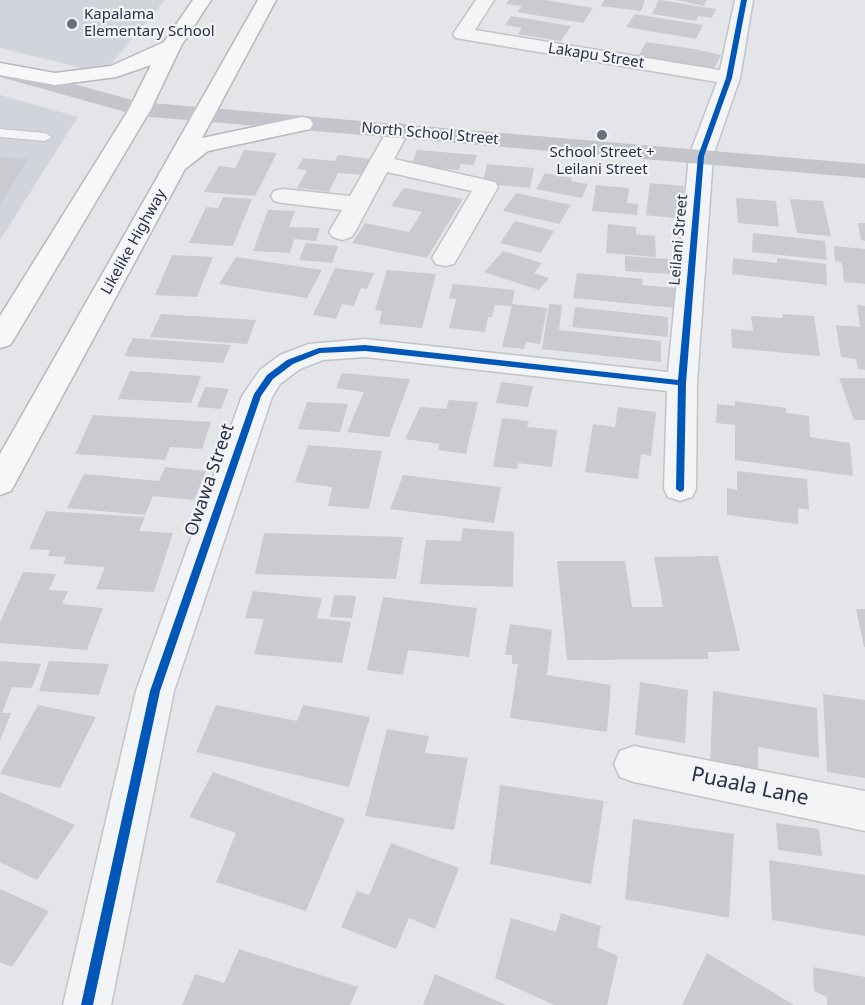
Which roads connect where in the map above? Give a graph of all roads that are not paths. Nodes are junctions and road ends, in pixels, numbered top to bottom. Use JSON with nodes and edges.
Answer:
{"nodes":[{"id":1,"x":202,"y":0,"type":"edge"},
{"id":2,"x":267,"y":0,"type":"edge"},
{"id":3,"x":485,"y":0,"type":"edge"},
{"id":4,"x":744,"y":0,"type":"edge"},
{"id":5,"x":171,"y":46,"type":"junction"},
{"id":6,"x":0,"y":69,"type":"edge"},
{"id":7,"x":729,"y":78,"type":"junction"},
{"id":8,"x":140,"y":109,"type":"junction"},
{"id":9,"x":202,"y":116,"type":"junction"},
{"id":10,"x":302,"y":124,"type":"junction"},
{"id":11,"x":398,"y":131,"type":"junction"},
{"id":12,"x":0,"y":133,"type":"edge"},
{"id":13,"x":45,"y":137,"type":"dead end"},
{"id":14,"x":701,"y":156,"type":"junction"},
{"id":15,"x":380,"y":163,"type":"junction"},
{"id":16,"x":177,"y":164,"type":"junction"},
{"id":17,"x":865,"y":171,"type":"edge"},
{"id":18,"x":283,"y":196,"type":"dead end"},
{"id":19,"x":357,"y":204,"type":"junction"},
{"id":20,"x":342,"y":232,"type":"dead end"},
{"id":21,"x":445,"y":258,"type":"dead end"},
{"id":22,"x":0,"y":339,"type":"edge"},
{"id":23,"x":682,"y":383,"type":"junction"},
{"id":24,"x":0,"y":483,"type":"edge"},
{"id":25,"x":680,"y":489,"type":"dead end"},
{"id":26,"x":634,"y":764,"type":"dead end"},
{"id":27,"x":865,"y":811,"type":"edge"},
{"id":28,"x":87,"y":1005,"type":"edge"}],
"edges":[{"from":1,"to":5,"type":"highway"},
{"from":2,"to":9,"type":"highway","name":"Likelike Highway"},
{"from":3,"to":7,"type":"street","name":"Lakapu Street"},
{"from":4,"to":7,"type":"street","name":"Leilani Street"},
{"from":5,"to":6,"type":"highway"},
{"from":5,"to":8,"type":"highway"},
{"from":6,"to":8,"type":"main road","name":"North School Street"},
{"from":7,"to":14,"type":"street","name":"Leilani Street"},
{"from":8,"to":9,"type":"main road","name":"North School Street"},
{"from":8,"to":22,"type":"highway"},
{"from":9,"to":10,"type":"main road","name":"North School Street"},
{"from":9,"to":16,"type":"highway","name":"Likelike Highway"},
{"from":10,"to":11,"type":"main road","name":"North School Street"},
{"from":10,"to":16,"type":"highway"},
{"from":11,"to":14,"type":"main road","name":"North School Street"},
{"from":11,"to":15,"type":"street"},
{"from":12,"to":13,"type":"lane"},
{"from":14,"to":17,"type":"main road","name":"North School Street"},
{"from":14,"to":23,"type":"street","name":"Leilani Street"},
{"from":15,"to":19,"type":"street"},
{"from":15,"to":21,"type":"street"},
{"from":16,"to":24,"type":"highway","name":"Likelike Highway"},
{"from":18,"to":19,"type":"street"},
{"from":19,"to":20,"type":"street"},
{"from":23,"to":25,"type":"street","name":"Leilani Street"},
{"from":23,"to":28,"type":"street","name":"Owawa Street"},
{"from":26,"to":27,"type":"street","name":"Puaala Lane"}]}
